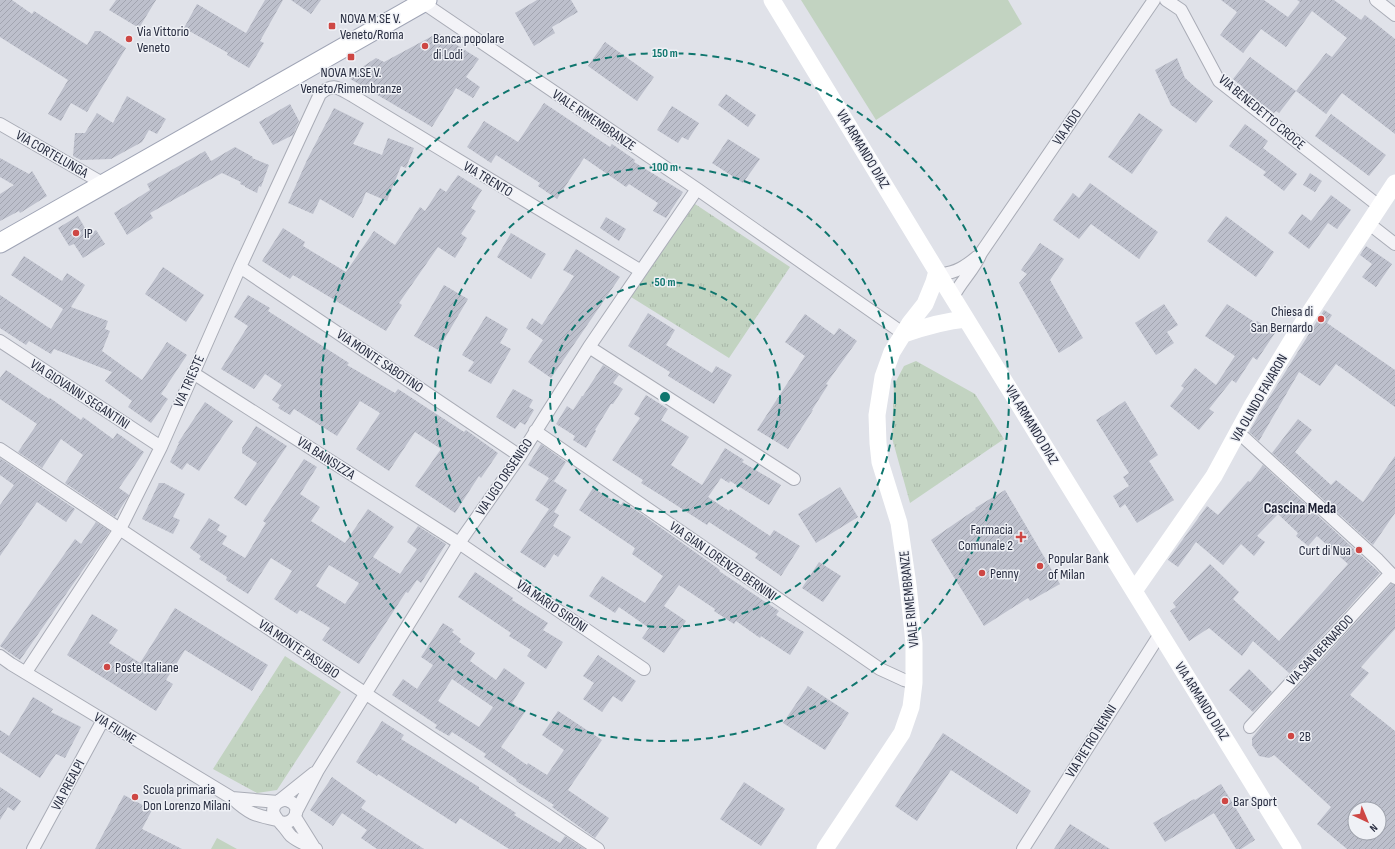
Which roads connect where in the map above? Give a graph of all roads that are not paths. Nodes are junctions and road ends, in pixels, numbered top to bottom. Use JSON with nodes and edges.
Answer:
{"nodes":[{"id":1,"x":772,"y":0,"type":"edge"},
{"id":2,"x":1154,"y":0,"type":"edge"},
{"id":3,"x":1166,"y":0,"type":"edge"},
{"id":4,"x":1376,"y":0,"type":"edge"},
{"id":5,"x":423,"y":1,"type":"edge"},
{"id":6,"x":1395,"y":15,"type":"edge"},
{"id":7,"x":336,"y":87,"type":"joint"},
{"id":8,"x":0,"y":124,"type":"edge"},
{"id":9,"x":1395,"y":183,"type":"edge"},
{"id":10,"x":104,"y":184,"type":"junction"},
{"id":11,"x":697,"y":189,"type":"junction"},
{"id":12,"x":1379,"y":206,"type":"junction"},
{"id":13,"x":1368,"y":223,"type":"junction"},
{"id":14,"x":0,"y":242,"type":"edge"},
{"id":15,"x":1395,"y":244,"type":"edge"},
{"id":16,"x":981,"y":253,"type":"junction"},
{"id":17,"x":240,"y":267,"type":"junction"},
{"id":18,"x":641,"y":271,"type":"junction"},
{"id":19,"x":936,"y":271,"type":"junction"},
{"id":20,"x":952,"y":297,"type":"junction"},
{"id":21,"x":966,"y":319,"type":"junction"},
{"id":22,"x":904,"y":334,"type":"junction"},
{"id":23,"x":0,"y":341,"type":"edge"},
{"id":24,"x":589,"y":347,"type":"junction"},
{"id":25,"x":192,"y":373,"type":"junction"},
{"id":26,"x":535,"y":431,"type":"junction"},
{"id":27,"x":1239,"y":432,"type":"junction"},
{"id":28,"x":161,"y":447,"type":"junction"},
{"id":29,"x":0,"y":449,"type":"edge"},
{"id":30,"x":520,"y":456,"type":"junction"},
{"id":31,"x":794,"y":479,"type":"dead end"},
{"id":32,"x":120,"y":529,"type":"junction"},
{"id":33,"x":459,"y":543,"type":"junction"},
{"id":34,"x":1393,"y":576,"type":"edge"},
{"id":35,"x":1134,"y":591,"type":"junction"},
{"id":36,"x":1160,"y":634,"type":"junction"},
{"id":37,"x":0,"y":656,"type":"edge"},
{"id":38,"x":644,"y":669,"type":"dead end"},
{"id":39,"x":26,"y":672,"type":"junction"},
{"id":40,"x":914,"y":683,"type":"junction"},
{"id":41,"x":366,"y":693,"type":"junction"},
{"id":42,"x":103,"y":720,"type":"junction"},
{"id":43,"x":1250,"y":726,"type":"dead end"},
{"id":44,"x":318,"y":770,"type":"junction"},
{"id":45,"x":232,"y":798,"type":"junction"},
{"id":46,"x":279,"y":802,"type":"junction"},
{"id":47,"x":296,"y":815,"type":"junction"},
{"id":48,"x":278,"y":821,"type":"junction"},
{"id":49,"x":1024,"y":847,"type":"edge"},
{"id":50,"x":34,"y":849,"type":"edge"},
{"id":51,"x":315,"y":849,"type":"edge"},
{"id":52,"x":598,"y":849,"type":"edge"},
{"id":53,"x":825,"y":849,"type":"edge"},
{"id":54,"x":1293,"y":849,"type":"edge"}],
"edges":[{"from":1,"to":19,"type":"street","name":"VIA ARMANDO DIAZ"},
{"from":2,"to":16,"type":"street","name":"VIA AIDO"},
{"from":3,"to":12,"type":"street","name":"VIA BENEDETTO CROCE"},
{"from":4,"to":6,"type":"street"},
{"from":5,"to":10,"type":"main road"},
{"from":5,"to":11,"type":"street","name":"VIALE RIMEMBRANZE"},
{"from":7,"to":17,"type":"street","name":"VIA TRIESTE"},
{"from":7,"to":18,"type":"street","name":"VIA TRENTO"},
{"from":8,"to":10,"type":"street","name":"VIA CORTELUNGA"},
{"from":9,"to":12,"type":"street","name":"VIA OLINDO FAVARON"},
{"from":10,"to":14,"type":"main road"},
{"from":11,"to":18,"type":"street","name":"VIA UGO ORSENIGO"},
{"from":11,"to":22,"type":"street","name":"VIALE RIMEMBRANZE"},
{"from":12,"to":13,"type":"street","name":"VIA OLINDO FAVARON"},
{"from":13,"to":15,"type":"street"},
{"from":13,"to":27,"type":"street","name":"VIA OLINDO FAVARON"},
{"from":16,"to":19,"type":"street","name":"VIA AIDO"},
{"from":16,"to":20,"type":"street","name":"VIA AIDO"},
{"from":17,"to":25,"type":"street","name":"VIA TRIESTE"},
{"from":17,"to":30,"type":"street","name":"VIA MONTE SABOTINO"},
{"from":18,"to":24,"type":"street","name":"VIA UGO ORSENIGO"},
{"from":19,"to":20,"type":"street","name":"VIA ARMANDO DIAZ"},
{"from":19,"to":22,"type":"street","name":"VIALE RIMEMBRANZE"},
{"from":20,"to":21,"type":"street","name":"VIA ARMANDO DIAZ"},
{"from":21,"to":22,"type":"street"},
{"from":21,"to":35,"type":"street","name":"VIA ARMANDO DIAZ"},
{"from":22,"to":40,"type":"street","name":"VIALE RIMEMBRANZE"},
{"from":23,"to":28,"type":"street","name":"VIA GIOVANNI SEGANTINI"},
{"from":24,"to":26,"type":"street","name":"VIA UGO ORSENIGO"},
{"from":24,"to":31,"type":"street"},
{"from":25,"to":28,"type":"street","name":"VIA TRIESTE"},
{"from":25,"to":33,"type":"street","name":"VIA BAINSIZZA"},
{"from":26,"to":30,"type":"street","name":"VIA UGO ORSENIGO"},
{"from":26,"to":40,"type":"street","name":"VIA GIAN LORENZO BERNINI"},
{"from":27,"to":34,"type":"street"},
{"from":27,"to":35,"type":"street","name":"VIA OLINDO FAVARON"},
{"from":28,"to":32,"type":"street","name":"VIA TRIESTE"},
{"from":29,"to":32,"type":"street","name":"VIA MONTE PASUBIO"},
{"from":30,"to":33,"type":"street","name":"VIA UGO ORSENIGO"},
{"from":32,"to":39,"type":"street","name":"VIA TRIESTE"},
{"from":32,"to":41,"type":"street","name":"VIA MONTE PASUBIO"},
{"from":33,"to":38,"type":"street","name":"VIA MARIO SIRONI"},
{"from":33,"to":41,"type":"street","name":"VIA UGO ORSENIGO"},
{"from":34,"to":43,"type":"street","name":"VIA SAN BERNARDO"},
{"from":35,"to":36,"type":"street","name":"VIA ARMANDO DIAZ"},
{"from":36,"to":49,"type":"street","name":"VIA PIETRO NENNI"},
{"from":36,"to":54,"type":"street","name":"VIA ARMANDO DIAZ"},
{"from":37,"to":39,"type":"street","name":"VIA FIUME"},
{"from":39,"to":42,"type":"street","name":"VIA FIUME"},
{"from":40,"to":53,"type":"street","name":"VIALE RIMEMBRANZE"},
{"from":41,"to":44,"type":"street","name":"VIA UGO ORSENIGO"},
{"from":41,"to":52,"type":"street","name":"VIA MONTE PASUBIO"},
{"from":42,"to":45,"type":"street","name":"VIA FIUME"},
{"from":42,"to":50,"type":"street","name":"VIA PREALPI"},
{"from":44,"to":46,"type":"street","name":"VIA UGO ORSENIGO"},
{"from":44,"to":47,"type":"street","name":"VIA UGO ORSENIGO"},
{"from":45,"to":46,"type":"street","name":"VIA FIUME"},
{"from":45,"to":48,"type":"street","name":"VIA FIUME"},
{"from":46,"to":47,"type":"street","name":"VIA FIUME"},
{"from":46,"to":48,"type":"street"},
{"from":47,"to":48,"type":"street"},
{"from":47,"to":51,"type":"street","name":"VIA FIUME"},
{"from":48,"to":51,"type":"street","name":"VIA FIUME"}]}
